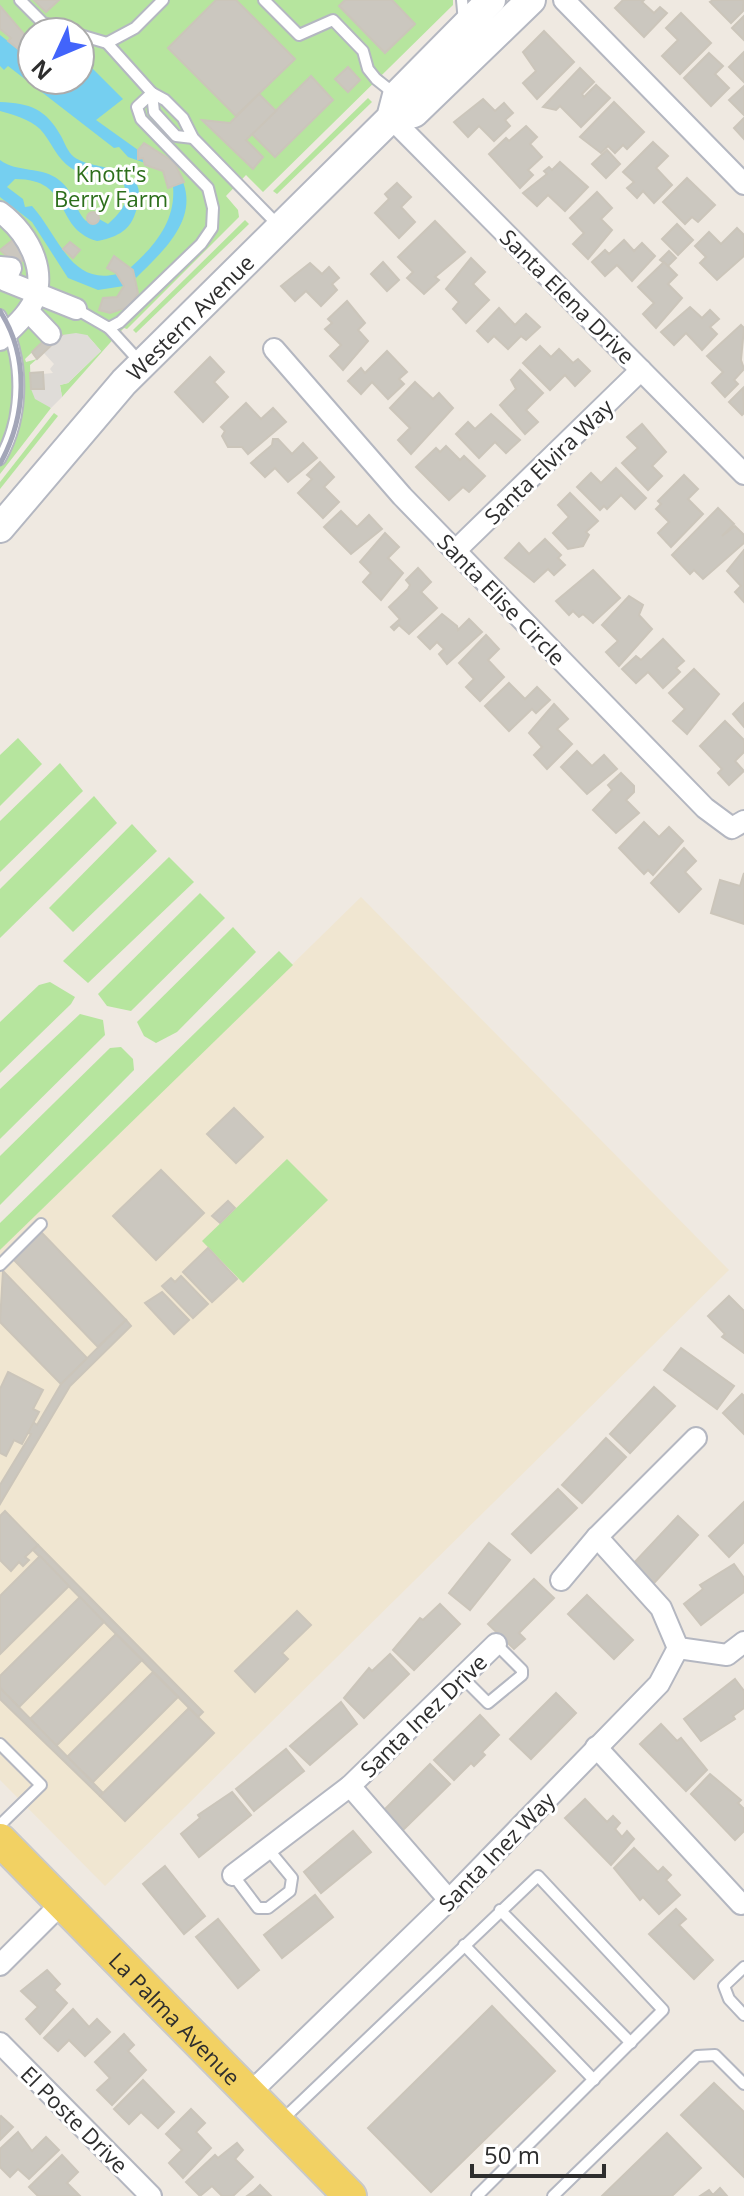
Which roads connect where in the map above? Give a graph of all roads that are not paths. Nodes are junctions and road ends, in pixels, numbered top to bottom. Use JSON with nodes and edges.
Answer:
{"nodes":[{"id":1,"x":20,"y":0,"type":"edge"},
{"id":2,"x":163,"y":0,"type":"edge"},
{"id":3,"x":264,"y":0,"type":"edge"},
{"id":4,"x":491,"y":0,"type":"edge"},
{"id":5,"x":531,"y":0,"type":"edge"},
{"id":6,"x":572,"y":3,"type":"edge"},
{"id":7,"x":463,"y":13,"type":"edge"},
{"id":8,"x":36,"y":16,"type":"edge"},
{"id":9,"x":96,"y":40,"type":"edge"},
{"id":10,"x":107,"y":43,"type":"junction"},
{"id":11,"x":152,"y":93,"type":"junction"},
{"id":12,"x":401,"y":109,"type":"junction"},
{"id":13,"x":193,"y":138,"type":"junction"},
{"id":14,"x":744,"y":184,"type":"edge"},
{"id":15,"x":0,"y":212,"type":"edge"},
{"id":16,"x":280,"y":227,"type":"junction"},
{"id":17,"x":2,"y":274,"type":"edge"},
{"id":18,"x":32,"y":303,"type":"junction"},
{"id":19,"x":76,"y":309,"type":"joint"},
{"id":20,"x":109,"y":328,"type":"junction"},
{"id":21,"x":3,"y":329,"type":"edge"},
{"id":22,"x":50,"y":334,"type":"dead end"},
{"id":23,"x":274,"y":349,"type":"dead end"},
{"id":24,"x":142,"y":364,"type":"junction"},
{"id":25,"x":641,"y":370,"type":"junction"},
{"id":26,"x":0,"y":459,"type":"edge"},
{"id":27,"x":744,"y":474,"type":"edge"},
{"id":28,"x":0,"y":528,"type":"edge"},
{"id":29,"x":455,"y":551,"type":"junction"},
{"id":30,"x":744,"y":821,"type":"edge"},
{"id":31,"x":41,"y":1224,"type":"dead end"},
{"id":32,"x":0,"y":1265,"type":"edge"},
{"id":33,"x":696,"y":1438,"type":"dead end"},
{"id":34,"x":597,"y":1537,"type":"junction"},
{"id":35,"x":561,"y":1580,"type":"dead end"},
{"id":36,"x":744,"y":1642,"type":"edge"},
{"id":37,"x":496,"y":1644,"type":"joint"},
{"id":38,"x":678,"y":1648,"type":"junction"},
{"id":39,"x":462,"y":1677,"type":"junction"},
{"id":40,"x":0,"y":1744,"type":"edge"},
{"id":41,"x":596,"y":1747,"type":"junction"},
{"id":42,"x":350,"y":1786,"type":"junction"},
{"id":43,"x":0,"y":1825,"type":"edge"},
{"id":44,"x":0,"y":1840,"type":"edge"},
{"id":45,"x":268,"y":1849,"type":"junction"},
{"id":46,"x":233,"y":1875,"type":"joint"},
{"id":47,"x":449,"y":1900,"type":"junction"},
{"id":48,"x":62,"y":1903,"type":"junction"},
{"id":49,"x":741,"y":1904,"type":"dead end"},
{"id":50,"x":500,"y":1910,"type":"junction"},
{"id":51,"x":464,"y":1945,"type":"junction"},
{"id":52,"x":0,"y":1965,"type":"edge"},
{"id":53,"x":744,"y":1967,"type":"edge"},
{"id":54,"x":744,"y":2015,"type":"edge"},
{"id":55,"x":0,"y":2043,"type":"edge"},
{"id":56,"x":631,"y":2043,"type":"junction"},
{"id":57,"x":594,"y":2080,"type":"junction"},
{"id":58,"x":744,"y":2084,"type":"edge"},
{"id":59,"x":249,"y":2094,"type":"junction"},
{"id":60,"x":279,"y":2123,"type":"junction"},
{"id":61,"x":151,"y":2196,"type":"edge"},
{"id":62,"x":350,"y":2196,"type":"edge"},
{"id":63,"x":477,"y":2196,"type":"edge"},
{"id":64,"x":553,"y":2196,"type":"edge"}],
"edges":[{"from":1,"to":8,"type":"lane"},
{"from":2,"to":10,"type":"lane"},
{"from":3,"to":12,"type":"lane"},
{"from":4,"to":7,"type":"main road","name":"Western Avenue"},
{"from":5,"to":12,"type":"main road","name":"Western Avenue"},
{"from":6,"to":14,"type":"street"},
{"from":7,"to":12,"type":"main road","name":"Western Avenue"},
{"from":9,"to":10,"type":"lane"},
{"from":10,"to":11,"type":"lane"},
{"from":11,"to":13,"type":"lane"},
{"from":11,"to":13,"type":"lane"},
{"from":11,"to":20,"type":"lane"},
{"from":12,"to":16,"type":"main road","name":"Western Avenue"},
{"from":12,"to":25,"type":"street","name":"Santa Elena Drive"},
{"from":13,"to":16,"type":"lane"},
{"from":15,"to":18,"type":"street"},
{"from":16,"to":24,"type":"main road","name":"Western Avenue"},
{"from":17,"to":18,"type":"street"},
{"from":18,"to":19,"type":"street"},
{"from":18,"to":21,"type":"street"},
{"from":18,"to":22,"type":"street"},
{"from":19,"to":20,"type":"lane"},
{"from":20,"to":24,"type":"lane"},
{"from":21,"to":26,"type":"lane"},
{"from":23,"to":29,"type":"street","name":"Santa Elise Circle"},
{"from":24,"to":28,"type":"main road","name":"Western Avenue"},
{"from":25,"to":27,"type":"street","name":"Santa Elena Drive"},
{"from":25,"to":29,"type":"street","name":"Santa Elvira Way"},
{"from":29,"to":30,"type":"street","name":"Santa Elise Circle"},
{"from":31,"to":32,"type":"lane"},
{"from":33,"to":34,"type":"street"},
{"from":34,"to":35,"type":"street"},
{"from":34,"to":38,"type":"street"},
{"from":36,"to":38,"type":"street"},
{"from":37,"to":39,"type":"street","name":"Santa Inez Drive"},
{"from":37,"to":39,"type":"lane"},
{"from":38,"to":41,"type":"street","name":"Santa Inez Way"},
{"from":39,"to":42,"type":"street","name":"Santa Inez Drive"},
{"from":40,"to":43,"type":"lane"},
{"from":41,"to":47,"type":"street","name":"Santa Inez Way"},
{"from":41,"to":49,"type":"street"},
{"from":42,"to":45,"type":"street","name":"Santa Inez Drive"},
{"from":42,"to":47,"type":"street","name":"Santa Inez Drive"},
{"from":44,"to":48,"type":"main road","name":"La Palma Avenue"},
{"from":45,"to":46,"type":"street","name":"Santa Inez Drive"},
{"from":45,"to":46,"type":"lane"},
{"from":47,"to":59,"type":"street","name":"Santa Inez Way"},
{"from":48,"to":52,"type":"street"},
{"from":48,"to":59,"type":"main road","name":"La Palma Avenue"},
{"from":50,"to":51,"type":"lane"},
{"from":50,"to":56,"type":"lane"},
{"from":50,"to":56,"type":"lane"},
{"from":51,"to":57,"type":"lane"},
{"from":51,"to":60,"type":"lane"},
{"from":53,"to":54,"type":"lane"},
{"from":55,"to":61,"type":"street","name":"El Poste Drive"},
{"from":56,"to":57,"type":"lane"},
{"from":57,"to":63,"type":"lane"},
{"from":58,"to":64,"type":"lane"},
{"from":59,"to":60,"type":"main road","name":"La Palma Avenue"},
{"from":60,"to":62,"type":"main road","name":"La Palma Avenue"}]}
